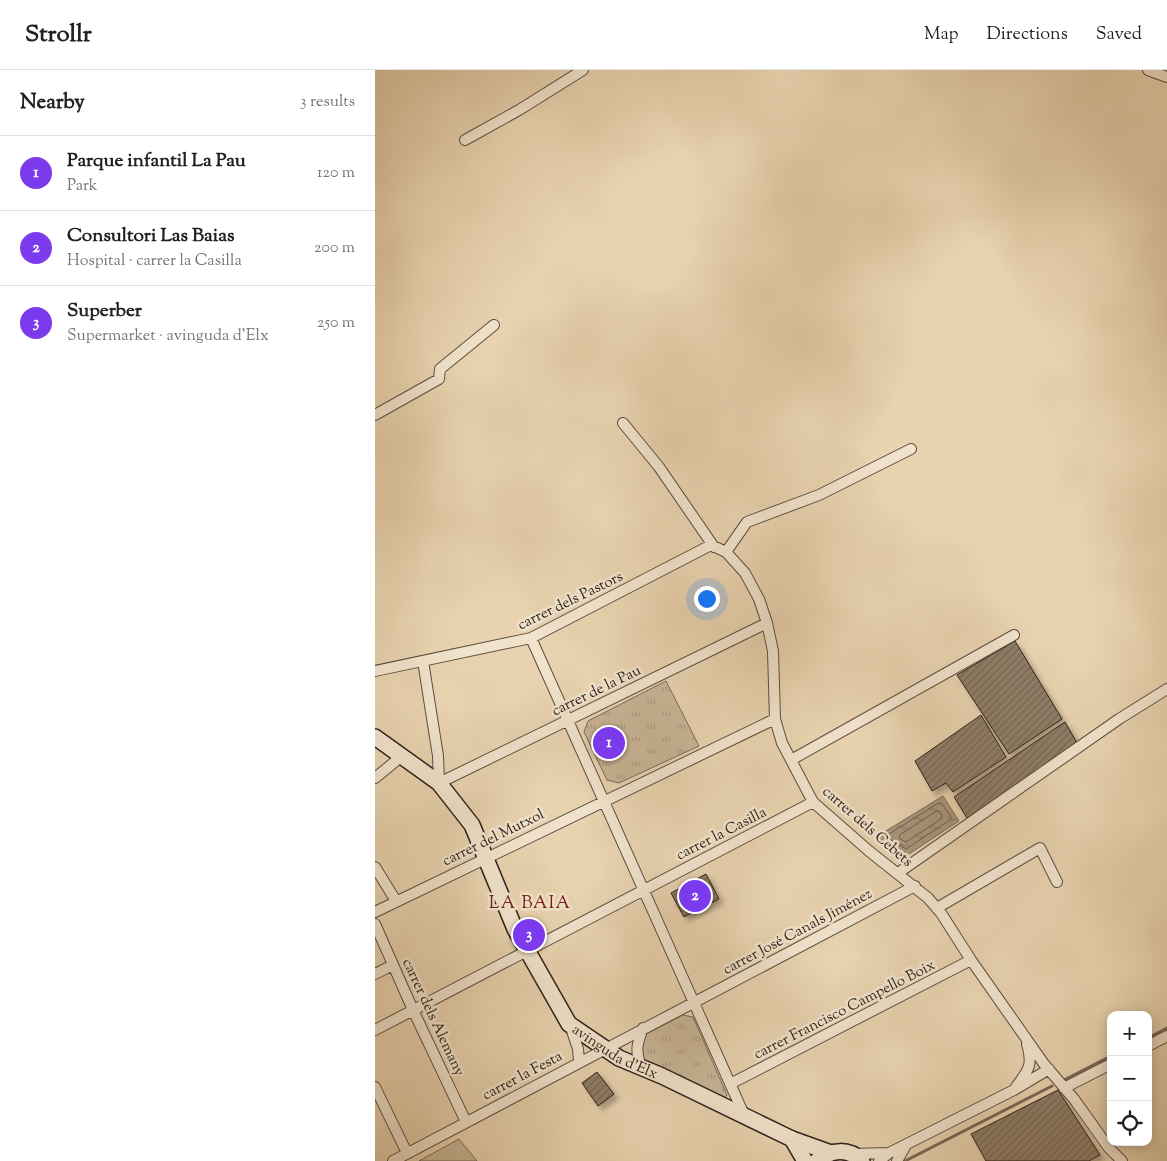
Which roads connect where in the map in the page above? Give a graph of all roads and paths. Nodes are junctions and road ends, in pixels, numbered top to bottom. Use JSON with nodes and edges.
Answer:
{"nodes":[{"id":1,"x":583,"y":70,"type":"edge"},
{"id":2,"x":1148,"y":70,"type":"edge"},
{"id":3,"x":1167,"y":77,"type":"edge"},
{"id":4,"x":465,"y":140,"type":"dead end"},
{"id":5,"x":494,"y":325,"type":"dead end"},
{"id":6,"x":375,"y":415,"type":"edge"},
{"id":7,"x":623,"y":424,"type":"dead end"},
{"id":8,"x":911,"y":449,"type":"dead end"},
{"id":9,"x":712,"y":546,"type":"junction"},
{"id":10,"x":726,"y":552,"type":"junction"},
{"id":11,"x":767,"y":623,"type":"junction"},
{"id":12,"x":1015,"y":635,"type":"dead end"},
{"id":13,"x":531,"y":638,"type":"junction"},
{"id":14,"x":423,"y":662,"type":"junction"},
{"id":15,"x":375,"y":671,"type":"edge"},
{"id":16,"x":1167,"y":689,"type":"edge"},
{"id":17,"x":775,"y":719,"type":"junction"},
{"id":18,"x":567,"y":720,"type":"junction"},
{"id":19,"x":375,"y":737,"type":"edge"},
{"id":20,"x":402,"y":756,"type":"junction"},
{"id":21,"x":791,"y":760,"type":"junction"},
{"id":22,"x":375,"y":778,"type":"edge"},
{"id":23,"x":439,"y":783,"type":"junction"},
{"id":24,"x":603,"y":801,"type":"junction"},
{"id":25,"x":813,"y":802,"type":"junction"},
{"id":26,"x":485,"y":858,"type":"junction"},
{"id":27,"x":375,"y":867,"type":"edge"},
{"id":28,"x":898,"y":873,"type":"junction"},
{"id":29,"x":1057,"y":882,"type":"dead end"},
{"id":30,"x":915,"y":886,"type":"junction"},
{"id":31,"x":643,"y":890,"type":"junction"},
{"id":32,"x":396,"y":900,"type":"junction"},
{"id":33,"x":937,"y":908,"type":"junction"},
{"id":34,"x":375,"y":912,"type":"edge"},
{"id":35,"x":375,"y":924,"type":"edge"},
{"id":36,"x":527,"y":951,"type":"junction"},
{"id":37,"x":971,"y":960,"type":"junction"},
{"id":38,"x":393,"y":965,"type":"junction"},
{"id":39,"x":375,"y":974,"type":"edge"},
{"id":40,"x":693,"y":1003,"type":"junction"},
{"id":41,"x":413,"y":1010,"type":"junction"},
{"id":42,"x":569,"y":1024,"type":"junction"},
{"id":43,"x":643,"y":1028,"type":"junction"},
{"id":44,"x":375,"y":1030,"type":"edge"},
{"id":45,"x":1025,"y":1036,"type":"junction"},
{"id":46,"x":1167,"y":1036,"type":"edge"},
{"id":47,"x":1152,"y":1044,"type":"edge"},
{"id":48,"x":603,"y":1048,"type":"junction"},
{"id":49,"x":579,"y":1061,"type":"junction"},
{"id":50,"x":1046,"y":1066,"type":"junction"},
{"id":51,"x":1107,"y":1066,"type":"edge"},
{"id":52,"x":641,"y":1067,"type":"junction"},
{"id":53,"x":730,"y":1084,"type":"junction"},
{"id":54,"x":375,"y":1087,"type":"edge"},
{"id":55,"x":1064,"y":1088,"type":"junction"},
{"id":56,"x":1014,"y":1090,"type":"junction"},
{"id":57,"x":745,"y":1118,"type":"junction"},
{"id":58,"x":466,"y":1122,"type":"junction"},
{"id":59,"x":792,"y":1140,"type":"junction"},
{"id":60,"x":905,"y":1145,"type":"junction"},
{"id":61,"x":407,"y":1153,"type":"junction"},
{"id":62,"x":831,"y":1153,"type":"junction"},
{"id":63,"x":889,"y":1153,"type":"junction"},
{"id":64,"x":857,"y":1157,"type":"edge"},
{"id":65,"x":393,"y":1161,"type":"edge"},
{"id":66,"x":805,"y":1161,"type":"edge"},
{"id":67,"x":817,"y":1161,"type":"edge"},
{"id":68,"x":879,"y":1161,"type":"edge"},
{"id":69,"x":897,"y":1161,"type":"edge"},
{"id":70,"x":1122,"y":1161,"type":"edge"}],
"edges":[{"from":1,"to":4,"type":"street"},
{"from":2,"to":3,"type":"street"},
{"from":5,"to":6,"type":"street"},
{"from":7,"to":9,"type":"street"},
{"from":8,"to":10,"type":"street"},
{"from":9,"to":10,"type":"street","name":"carrer dels Cebets"},
{"from":9,"to":13,"type":"street","name":"carrer dels Pastors"},
{"from":10,"to":11,"type":"street","name":"carrer dels Cebets"},
{"from":11,"to":17,"type":"street","name":"carrer dels Cebets"},
{"from":11,"to":18,"type":"street","name":"carrer de la Pau"},
{"from":12,"to":21,"type":"street"},
{"from":13,"to":14,"type":"street","name":"carrer dels Pastors"},
{"from":13,"to":18,"type":"street"},
{"from":14,"to":15,"type":"street","name":"carrer dels Pastors"},
{"from":14,"to":23,"type":"street"},
{"from":16,"to":28,"type":"street"},
{"from":17,"to":21,"type":"street","name":"carrer dels Cebets"},
{"from":17,"to":24,"type":"street","name":"carrer del Mutxol"},
{"from":18,"to":23,"type":"street","name":"carrer de la Pau"},
{"from":18,"to":24,"type":"street"},
{"from":19,"to":20,"type":"main road","name":"avinguda d'Elx"},
{"from":20,"to":22,"type":"street"},
{"from":20,"to":23,"type":"main road","name":"avinguda d'Elx"},
{"from":21,"to":25,"type":"street","name":"carrer dels Cebets"},
{"from":23,"to":26,"type":"main road","name":"avinguda d'Elx"},
{"from":24,"to":26,"type":"street","name":"carrer del Mutxol"},
{"from":24,"to":31,"type":"street"},
{"from":25,"to":28,"type":"street","name":"carrer dels Cebets"},
{"from":25,"to":31,"type":"street","name":"carrer la Casilla"},
{"from":26,"to":32,"type":"street","name":"carrer del Mutxol"},
{"from":26,"to":36,"type":"main road","name":"avinguda d'Elx"},
{"from":27,"to":32,"type":"street"},
{"from":28,"to":30,"type":"street","name":"carrer dels Cebets"},
{"from":29,"to":33,"type":"street"},
{"from":30,"to":33,"type":"street","name":"carrer dels Cebets"},
{"from":30,"to":40,"type":"street","name":"carrer José Canals Jiménez"},
{"from":31,"to":36,"type":"street","name":"carrer la Casilla"},
{"from":31,"to":40,"type":"street"},
{"from":32,"to":34,"type":"street","name":"carrer del Mutxol"},
{"from":33,"to":37,"type":"street","name":"carrer dels Cebets"},
{"from":35,"to":38,"type":"street","name":"carrer dels Alemany"},
{"from":36,"to":41,"type":"street","name":"carrer la Casilla"},
{"from":36,"to":42,"type":"main road","name":"avinguda d'Elx"},
{"from":37,"to":45,"type":"street","name":"carrer dels Cebets"},
{"from":37,"to":53,"type":"street","name":"carrer Francisco Campello Boix"},
{"from":38,"to":39,"type":"street"},
{"from":38,"to":41,"type":"street","name":"carrer dels Alemany"},
{"from":40,"to":43,"type":"street","name":"carrer la Festa"},
{"from":40,"to":53,"type":"street"},
{"from":41,"to":44,"type":"street","name":"carrer la Casilla"},
{"from":41,"to":58,"type":"street","name":"carrer dels Alemany"},
{"from":42,"to":48,"type":"main road","name":"avinguda d'Elx"},
{"from":42,"to":49,"type":"street"},
{"from":43,"to":48,"type":"street","name":"carrer la Festa"},
{"from":43,"to":52,"type":"street"},
{"from":45,"to":50,"type":"street","name":"carrer dels Cebets"},
{"from":45,"to":56,"type":"street"},
{"from":46,"to":47,"type":"street"},
{"from":48,"to":49,"type":"street","name":"carrer la Festa"},
{"from":48,"to":52,"type":"main road","name":"avinguda d'Elx"},
{"from":49,"to":58,"type":"street","name":"carrer la Festa"},
{"from":50,"to":55,"type":"street","name":"carrer dels Cebets"},
{"from":50,"to":56,"type":"street"},
{"from":51,"to":55,"type":"street"},
{"from":52,"to":57,"type":"main road","name":"avinguda d'Elx"},
{"from":53,"to":57,"type":"street"},
{"from":54,"to":61,"type":"street"},
{"from":55,"to":70,"type":"street","name":"carrer dels Cebets"},
{"from":56,"to":60,"type":"street"},
{"from":57,"to":59,"type":"main road","name":"avinguda d'Elx"},
{"from":58,"to":61,"type":"street","name":"carrer la Festa"},
{"from":59,"to":62,"type":"main road","name":"avinguda d'Elx"},
{"from":59,"to":66,"type":"main road"},
{"from":60,"to":63,"type":"street"},
{"from":60,"to":69,"type":"street"},
{"from":61,"to":65,"type":"street","name":"carrer la Festa"},
{"from":62,"to":64,"type":"main road","name":"avinguda d'Elx"},
{"from":62,"to":67,"type":"main road"},
{"from":63,"to":64,"type":"street"},
{"from":63,"to":68,"type":"street"}]}
